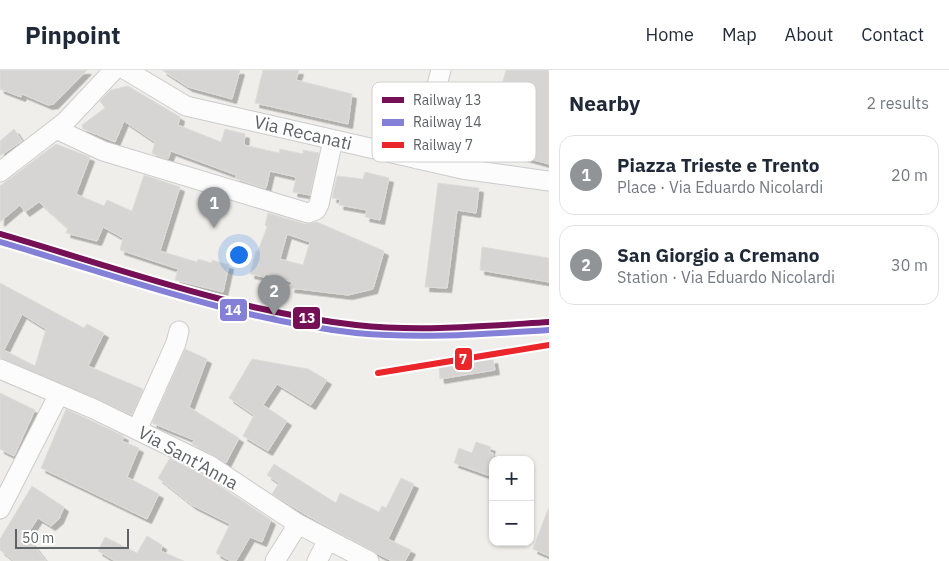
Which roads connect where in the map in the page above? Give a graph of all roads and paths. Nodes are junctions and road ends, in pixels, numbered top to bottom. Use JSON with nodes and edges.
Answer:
{"nodes":[{"id":1,"x":114,"y":70,"type":"edge"},
{"id":2,"x":126,"y":70,"type":"edge"},
{"id":3,"x":56,"y":129,"type":"junction"},
{"id":4,"x":333,"y":140,"type":"junction"},
{"id":5,"x":372,"y":149,"type":"edge"},
{"id":6,"x":430,"y":162,"type":"edge"},
{"id":7,"x":0,"y":172,"type":"edge"},
{"id":8,"x":549,"y":181,"type":"edge"},
{"id":9,"x":178,"y":331,"type":"dead end"},
{"id":10,"x":0,"y":369,"type":"edge"},
{"id":11,"x":59,"y":394,"type":"junction"},
{"id":12,"x":137,"y":430,"type":"junction"},
{"id":13,"x":0,"y":508,"type":"edge"},
{"id":14,"x":298,"y":524,"type":"junction"},
{"id":15,"x":328,"y":540,"type":"junction"},
{"id":16,"x":274,"y":561,"type":"edge"},
{"id":17,"x":316,"y":561,"type":"edge"},
{"id":18,"x":369,"y":561,"type":"edge"}],
"edges":[{"from":1,"to":3,"type":"street"},
{"from":2,"to":4,"type":"street","name":"Via Recanati"},
{"from":3,"to":4,"type":"street"},
{"from":3,"to":7,"type":"street"},
{"from":4,"to":5,"type":"street","name":"Via Recanati"},
{"from":6,"to":8,"type":"street","name":"Via Recanati"},
{"from":9,"to":12,"type":"street"},
{"from":10,"to":11,"type":"street","name":"Via Sant'Anna"},
{"from":11,"to":12,"type":"street","name":"Via Sant'Anna"},
{"from":11,"to":13,"type":"street"},
{"from":12,"to":14,"type":"street","name":"Via Sant'Anna"},
{"from":14,"to":15,"type":"street","name":"Via Sant'Anna"},
{"from":14,"to":16,"type":"street"},
{"from":15,"to":17,"type":"street"},
{"from":15,"to":18,"type":"street","name":"Via Sant'Anna"}]}
